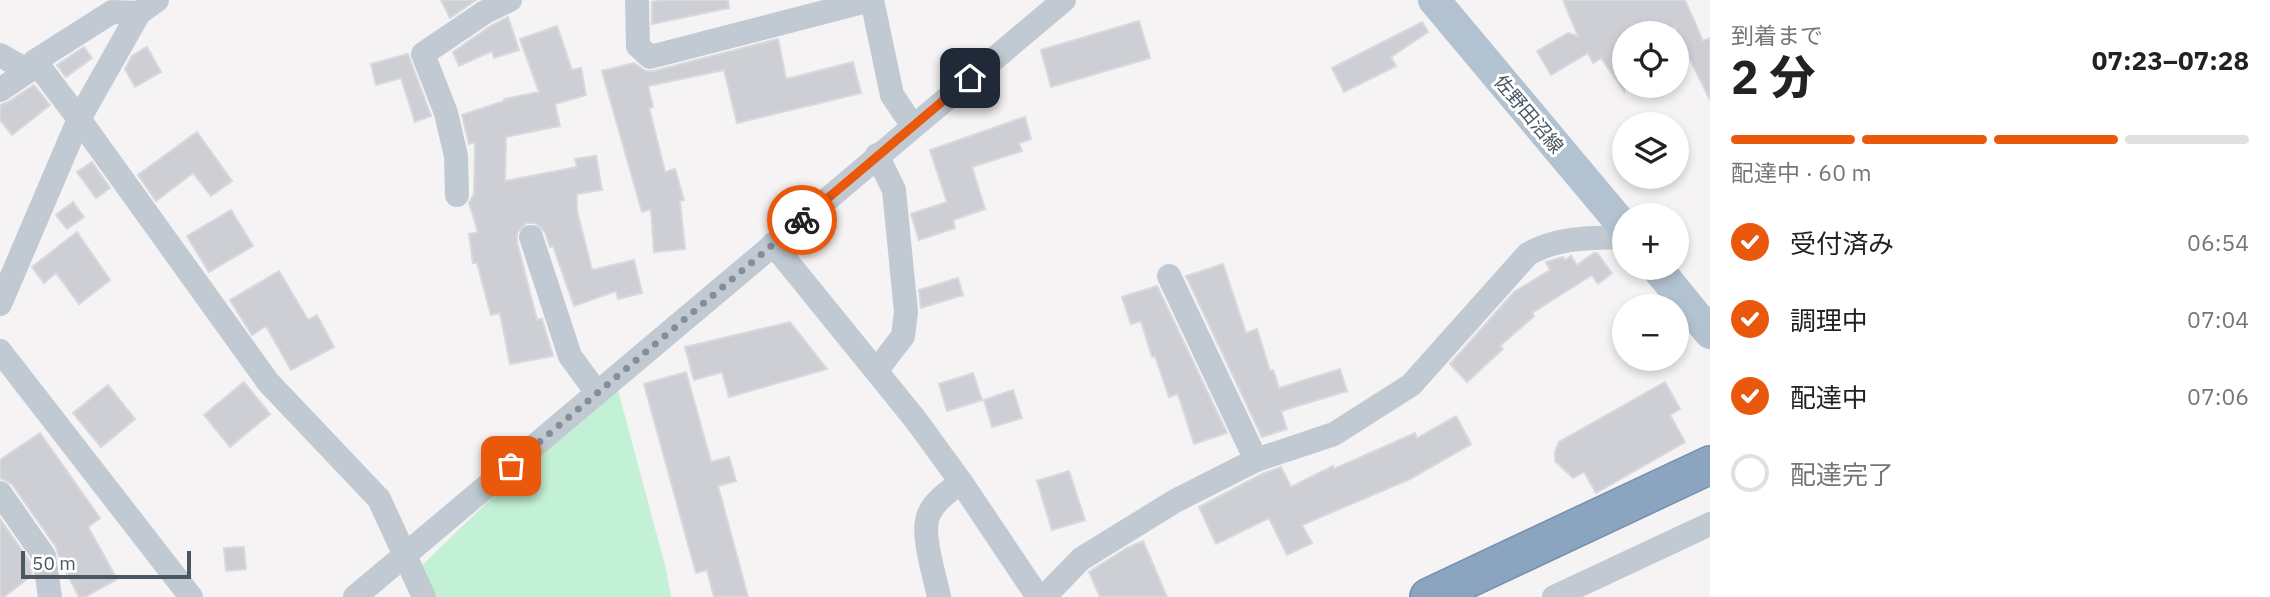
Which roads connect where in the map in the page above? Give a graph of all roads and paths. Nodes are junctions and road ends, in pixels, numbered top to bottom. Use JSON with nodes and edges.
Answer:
{"nodes":[{"id":1,"x":510,"y":0,"type":"edge"},
{"id":2,"x":637,"y":0,"type":"edge"},
{"id":3,"x":872,"y":0,"type":"edge"},
{"id":4,"x":1064,"y":0,"type":"edge"},
{"id":5,"x":1434,"y":0,"type":"edge"},
{"id":6,"x":148,"y":7,"type":"edge"},
{"id":7,"x":0,"y":55,"type":"edge"},
{"id":8,"x":31,"y":66,"type":"junction"},
{"id":9,"x":0,"y":90,"type":"edge"},
{"id":10,"x":79,"y":118,"type":"junction"},
{"id":11,"x":913,"y":126,"type":"junction"},
{"id":12,"x":877,"y":155,"type":"junction"},
{"id":13,"x":457,"y":195,"type":"dead end"},
{"id":14,"x":1612,"y":213,"type":"edge"},
{"id":15,"x":531,"y":237,"type":"dead end"},
{"id":16,"x":1612,"y":237,"type":"edge"},
{"id":17,"x":773,"y":244,"type":"junction"},
{"id":18,"x":1169,"y":276,"type":"dead end"},
{"id":19,"x":1667,"y":280,"type":"edge"},
{"id":20,"x":0,"y":304,"type":"edge"},
{"id":21,"x":1710,"y":333,"type":"edge"},
{"id":22,"x":0,"y":351,"type":"edge"},
{"id":23,"x":877,"y":370,"type":"junction"},
{"id":24,"x":597,"y":393,"type":"junction"},
{"id":25,"x":1255,"y":460,"type":"junction"},
{"id":26,"x":1710,"y":465,"type":"edge"},
{"id":27,"x":961,"y":482,"type":"junction"},
{"id":28,"x":0,"y":493,"type":"edge"},
{"id":29,"x":1710,"y":493,"type":"edge"},
{"id":30,"x":1710,"y":524,"type":"edge"},
{"id":31,"x":405,"y":556,"type":"junction"},
{"id":32,"x":50,"y":597,"type":"edge"},
{"id":33,"x":191,"y":597,"type":"edge"},
{"id":34,"x":355,"y":597,"type":"edge"},
{"id":35,"x":424,"y":597,"type":"edge"},
{"id":36,"x":939,"y":597,"type":"edge"},
{"id":37,"x":1038,"y":597,"type":"edge"},
{"id":38,"x":1044,"y":597,"type":"edge"},
{"id":39,"x":1429,"y":597,"type":"edge"},
{"id":40,"x":1485,"y":597,"type":"edge"},
{"id":41,"x":1554,"y":597,"type":"edge"}],
"edges":[{"from":1,"to":13,"type":"street"},
{"from":2,"to":3,"type":"street"},
{"from":3,"to":11,"type":"street"},
{"from":4,"to":11,"type":"street"},
{"from":5,"to":14,"type":"main road","name":"佐野田沼線"},
{"from":6,"to":8,"type":"street"},
{"from":6,"to":10,"type":"street"},
{"from":7,"to":8,"type":"street"},
{"from":8,"to":9,"type":"street"},
{"from":8,"to":10,"type":"street"},
{"from":10,"to":20,"type":"street"},
{"from":10,"to":31,"type":"street"},
{"from":11,"to":12,"type":"street"},
{"from":12,"to":17,"type":"street"},
{"from":12,"to":23,"type":"street"},
{"from":15,"to":24,"type":"street"},
{"from":16,"to":25,"type":"street"},
{"from":17,"to":23,"type":"street"},
{"from":17,"to":24,"type":"street"},
{"from":18,"to":25,"type":"street"},
{"from":19,"to":21,"type":"main road"},
{"from":22,"to":33,"type":"street"},
{"from":23,"to":27,"type":"street"},
{"from":24,"to":31,"type":"street"},
{"from":25,"to":38,"type":"street"},
{"from":26,"to":39,"type":"highway"},
{"from":27,"to":36,"type":"street"},
{"from":27,"to":37,"type":"street"},
{"from":28,"to":32,"type":"street"},
{"from":29,"to":40,"type":"highway"},
{"from":30,"to":41,"type":"street"},
{"from":31,"to":34,"type":"street"},
{"from":31,"to":35,"type":"street"}]}
